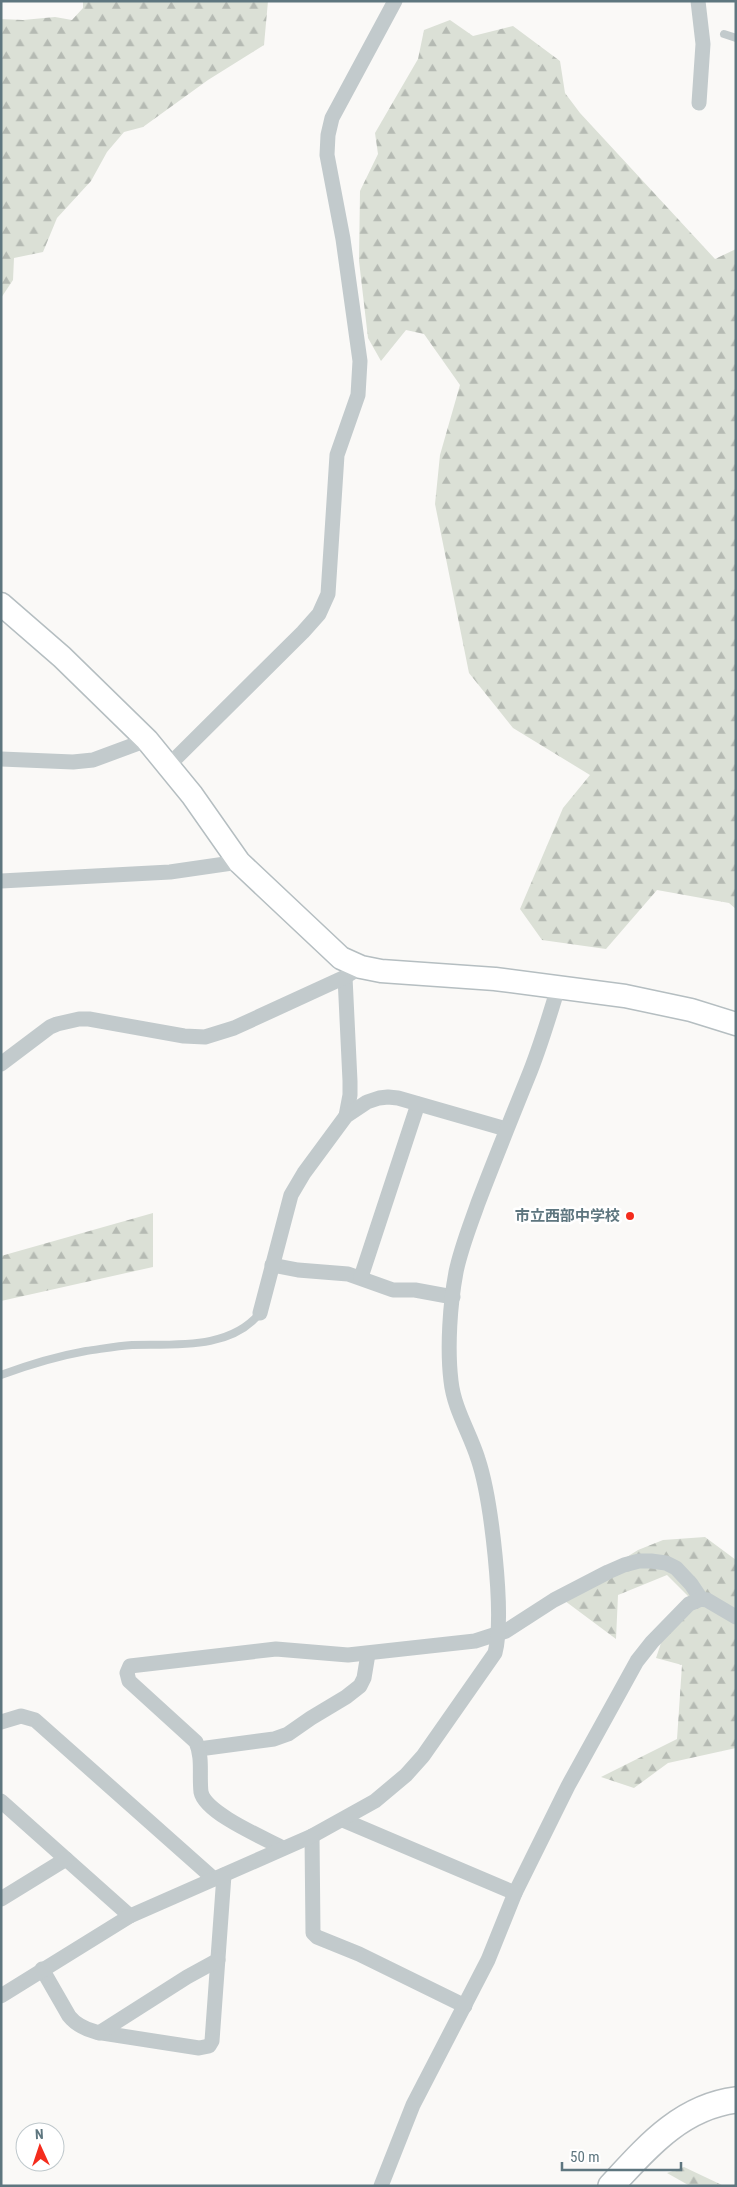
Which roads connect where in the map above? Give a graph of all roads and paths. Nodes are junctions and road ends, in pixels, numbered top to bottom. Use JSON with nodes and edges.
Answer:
{"nodes":[{"id":1,"x":396,"y":1,"type":"edge"},
{"id":2,"x":698,"y":1,"type":"edge"},
{"id":3,"x":724,"y":34,"type":"dead end"},
{"id":4,"x":736,"y":38,"type":"edge"},
{"id":5,"x":699,"y":103,"type":"dead end"},
{"id":6,"x":1,"y":604,"type":"edge"},
{"id":7,"x":147,"y":740,"type":"junction"},
{"id":8,"x":1,"y":759,"type":"edge"},
{"id":9,"x":169,"y":765,"type":"junction"},
{"id":10,"x":240,"y":862,"type":"junction"},
{"id":11,"x":1,"y":881,"type":"edge"},
{"id":12,"x":353,"y":972,"type":"junction"},
{"id":13,"x":558,"y":988,"type":"junction"},
{"id":14,"x":736,"y":1024,"type":"edge"},
{"id":15,"x":1,"y":1064,"type":"edge"},
{"id":16,"x":418,"y":1104,"type":"junction"},
{"id":17,"x":346,"y":1116,"type":"junction"},
{"id":18,"x":506,"y":1129,"type":"junction"},
{"id":19,"x":272,"y":1265,"type":"junction"},
{"id":20,"x":362,"y":1277,"type":"junction"},
{"id":21,"x":453,"y":1297,"type":"junction"},
{"id":22,"x":260,"y":1313,"type":"joint"},
{"id":23,"x":1,"y":1375,"type":"edge"},
{"id":24,"x":701,"y":1599,"type":"junction"},
{"id":25,"x":736,"y":1617,"type":"edge"},
{"id":26,"x":498,"y":1634,"type":"junction"},
{"id":27,"x":368,"y":1654,"type":"junction"},
{"id":28,"x":1,"y":1722,"type":"edge"},
{"id":29,"x":199,"y":1749,"type":"junction"},
{"id":30,"x":1,"y":1801,"type":"edge"},
{"id":31,"x":343,"y":1820,"type":"junction"},
{"id":32,"x":312,"y":1836,"type":"junction"},
{"id":33,"x":283,"y":1848,"type":"junction"},
{"id":34,"x":66,"y":1859,"type":"junction"},
{"id":35,"x":219,"y":1877,"type":"junction"},
{"id":36,"x":515,"y":1893,"type":"junction"},
{"id":37,"x":1,"y":1899,"type":"edge"},
{"id":38,"x":130,"y":1916,"type":"junction"},
{"id":39,"x":218,"y":1960,"type":"junction"},
{"id":40,"x":42,"y":1969,"type":"junction"},
{"id":41,"x":1,"y":1996,"type":"edge"},
{"id":42,"x":465,"y":2006,"type":"junction"},
{"id":43,"x":99,"y":2033,"type":"junction"},
{"id":44,"x":736,"y":2100,"type":"edge"},
{"id":45,"x":382,"y":2186,"type":"edge"},
{"id":46,"x":611,"y":2186,"type":"edge"}],
"edges":[{"from":1,"to":9,"type":"street"},
{"from":2,"to":5,"type":"street"},
{"from":3,"to":4,"type":"lane"},
{"from":6,"to":7,"type":"street"},
{"from":7,"to":8,"type":"street"},
{"from":7,"to":9,"type":"street"},
{"from":9,"to":10,"type":"street"},
{"from":10,"to":11,"type":"street"},
{"from":10,"to":12,"type":"street"},
{"from":12,"to":13,"type":"street"},
{"from":12,"to":15,"type":"street"},
{"from":12,"to":17,"type":"street"},
{"from":13,"to":14,"type":"street"},
{"from":13,"to":18,"type":"street"},
{"from":16,"to":17,"type":"street"},
{"from":16,"to":18,"type":"street"},
{"from":16,"to":20,"type":"street"},
{"from":17,"to":19,"type":"street"},
{"from":18,"to":21,"type":"street"},
{"from":19,"to":20,"type":"street"},
{"from":19,"to":22,"type":"street"},
{"from":20,"to":21,"type":"street"},
{"from":21,"to":26,"type":"street"},
{"from":22,"to":23,"type":"lane"},
{"from":24,"to":25,"type":"street"},
{"from":24,"to":26,"type":"street"},
{"from":24,"to":36,"type":"street"},
{"from":26,"to":27,"type":"street"},
{"from":26,"to":31,"type":"street"},
{"from":27,"to":29,"type":"street"},
{"from":27,"to":29,"type":"street"},
{"from":28,"to":35,"type":"street"},
{"from":29,"to":33,"type":"street"},
{"from":30,"to":34,"type":"street"},
{"from":31,"to":32,"type":"street"},
{"from":31,"to":36,"type":"street"},
{"from":32,"to":33,"type":"street"},
{"from":32,"to":42,"type":"street"},
{"from":33,"to":35,"type":"street"},
{"from":34,"to":37,"type":"street"},
{"from":34,"to":38,"type":"street"},
{"from":35,"to":38,"type":"street"},
{"from":35,"to":39,"type":"street"},
{"from":36,"to":42,"type":"street"},
{"from":38,"to":40,"type":"street"},
{"from":39,"to":43,"type":"street"},
{"from":39,"to":43,"type":"street"},
{"from":40,"to":41,"type":"street"},
{"from":40,"to":43,"type":"street"},
{"from":42,"to":45,"type":"street"},
{"from":44,"to":46,"type":"main road"}]}
